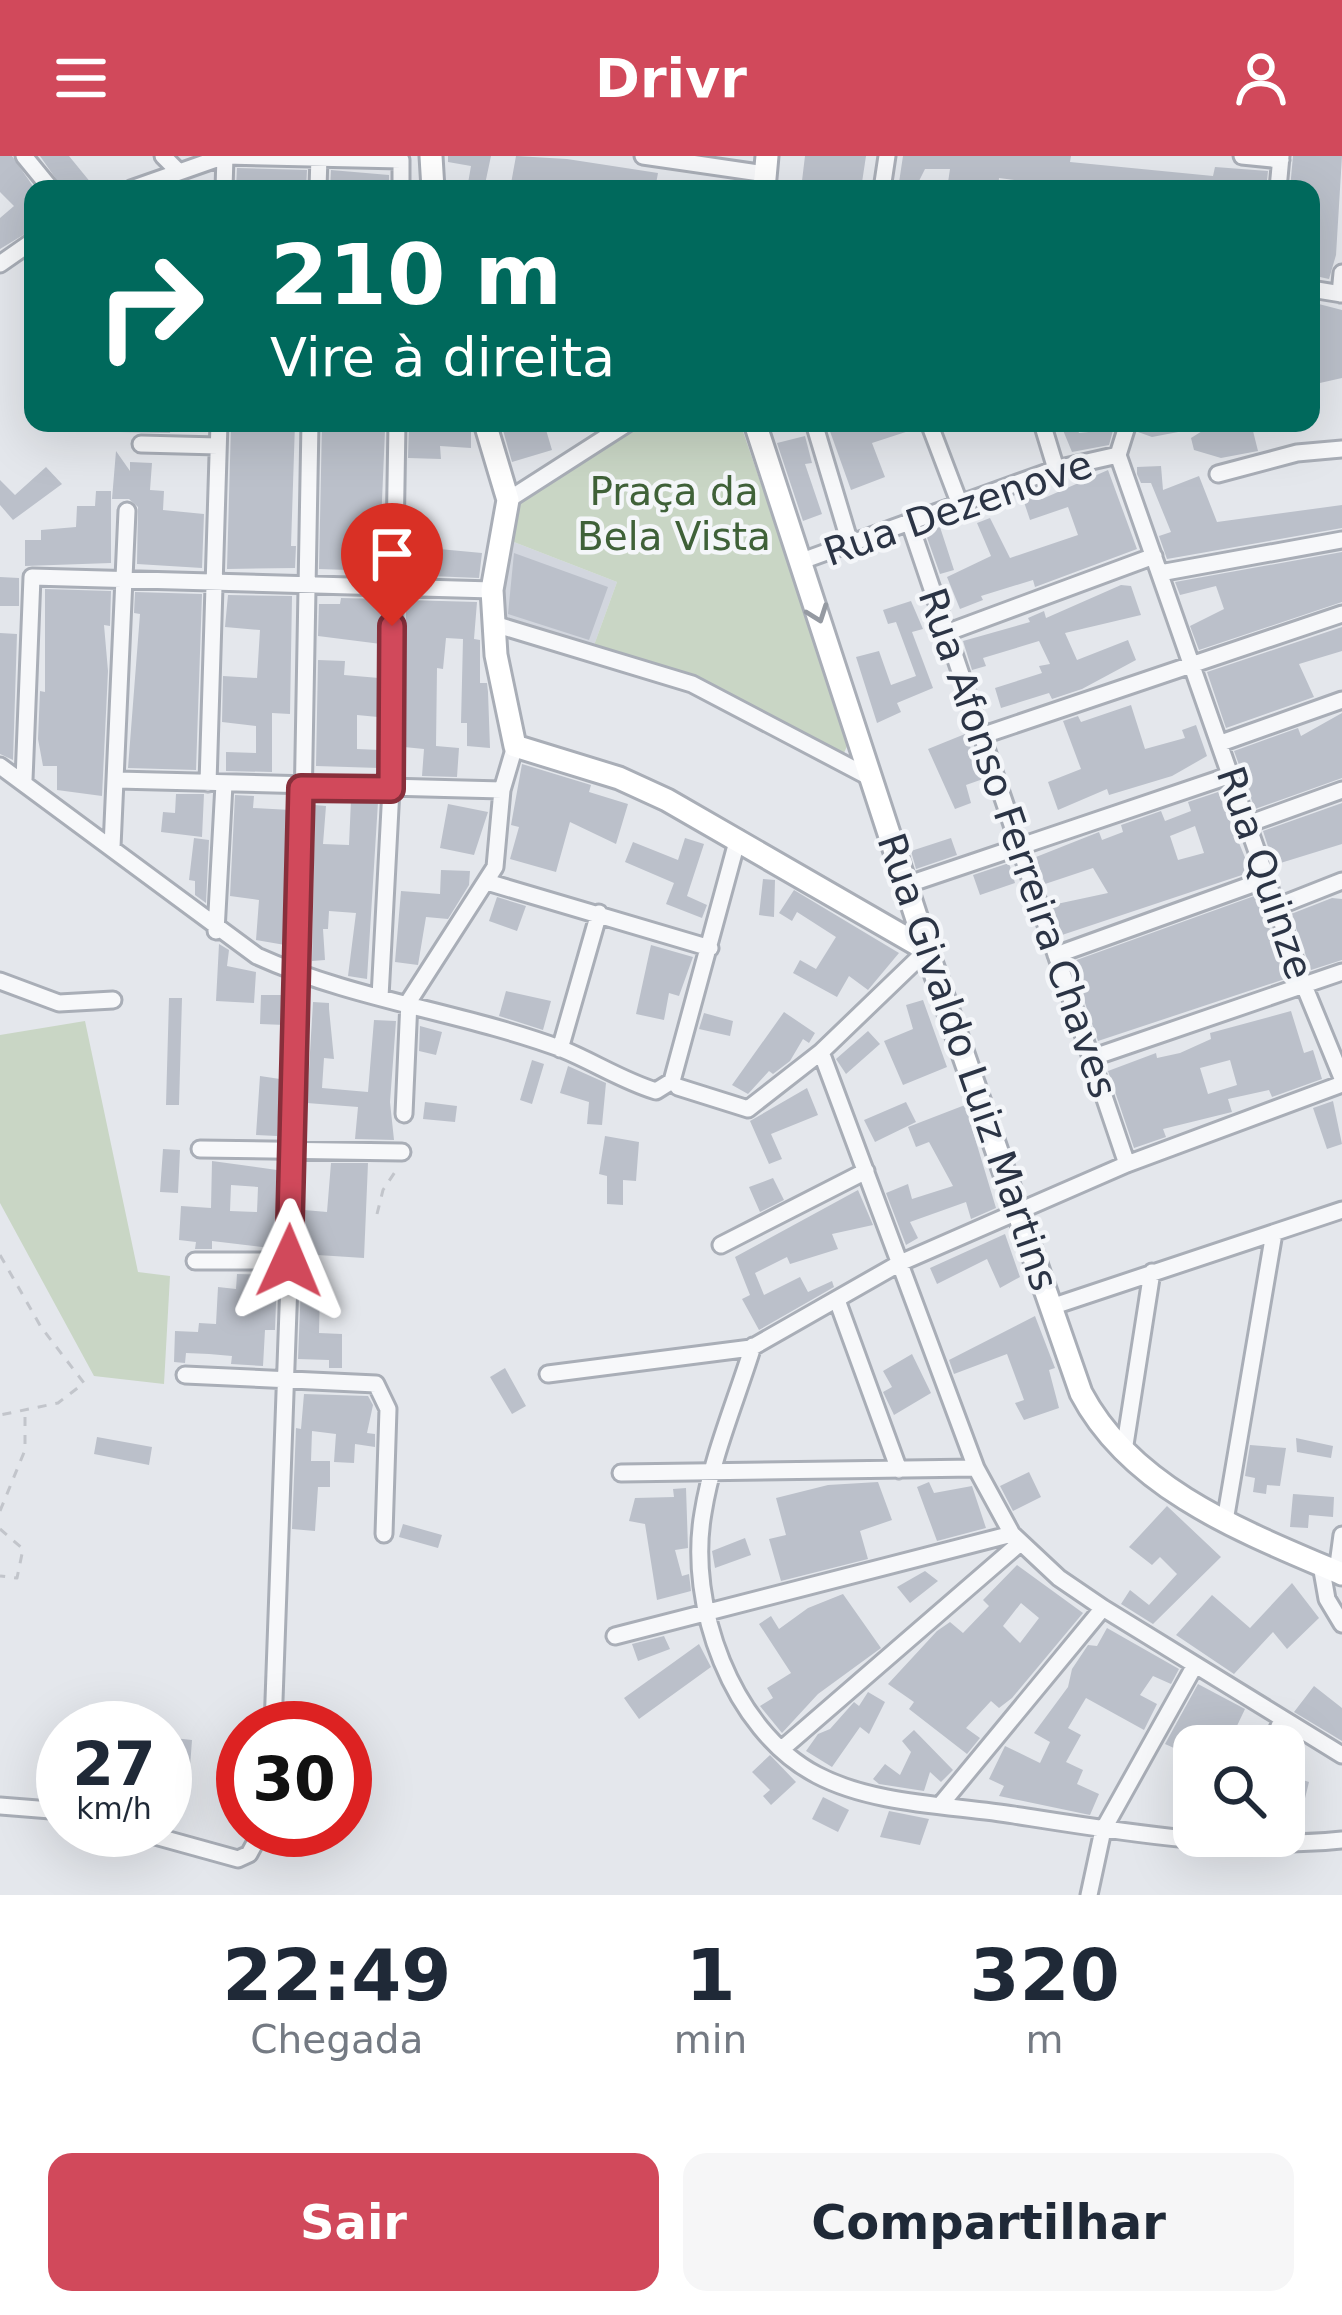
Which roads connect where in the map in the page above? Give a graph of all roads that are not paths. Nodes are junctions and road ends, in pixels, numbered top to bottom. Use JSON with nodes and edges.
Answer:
{"nodes":[{"id":1,"x":24,"y":156,"type":"edge"},
{"id":2,"x":164,"y":156,"type":"edge"},
{"id":3,"x":225,"y":156,"type":"edge"},
{"id":4,"x":643,"y":156,"type":"edge"},
{"id":5,"x":1242,"y":156,"type":"edge"},
{"id":6,"x":319,"y":157,"type":"edge"},
{"id":7,"x":1281,"y":158,"type":"edge"},
{"id":8,"x":177,"y":170,"type":"junction"},
{"id":9,"x":765,"y":173,"type":"edge"},
{"id":10,"x":44,"y":180,"type":"edge"},
{"id":11,"x":153,"y":180,"type":"edge"},
{"id":12,"x":400,"y":180,"type":"edge"},
{"id":13,"x":1342,"y":273,"type":"edge"},
{"id":14,"x":1341,"y":294,"type":"edge"},
{"id":15,"x":219,"y":432,"type":"edge"},
{"id":16,"x":310,"y":432,"type":"edge"},
{"id":17,"x":397,"y":432,"type":"edge"},
{"id":18,"x":488,"y":432,"type":"edge"},
{"id":19,"x":614,"y":432,"type":"edge"},
{"id":20,"x":758,"y":432,"type":"edge"},
{"id":21,"x":817,"y":432,"type":"edge"},
{"id":22,"x":932,"y":432,"type":"edge"},
{"id":23,"x":1045,"y":432,"type":"edge"},
{"id":24,"x":1125,"y":432,"type":"edge"},
{"id":25,"x":141,"y":444,"type":"dead end"},
{"id":26,"x":218,"y":446,"type":"junction"},
{"id":27,"x":1342,"y":449,"type":"edge"},
{"id":28,"x":1118,"y":455,"type":"junction"},
{"id":29,"x":1056,"y":469,"type":"junction"},
{"id":30,"x":1217,"y":474,"type":"dead end"},
{"id":31,"x":508,"y":500,"type":"junction"},
{"id":32,"x":959,"y":502,"type":"junction"},
{"id":33,"x":127,"y":511,"type":"dead end"},
{"id":34,"x":909,"y":521,"type":"junction"},
{"id":35,"x":1342,"y":540,"type":"edge"},
{"id":36,"x":850,"y":543,"type":"junction"},
{"id":37,"x":1154,"y":556,"type":"junction"},
{"id":38,"x":799,"y":562,"type":"junction"},
{"id":39,"x":1160,"y":573,"type":"junction"},
{"id":40,"x":123,"y":579,"type":"junction"},
{"id":41,"x":214,"y":580,"type":"junction"},
{"id":42,"x":306,"y":583,"type":"junction"},
{"id":43,"x":392,"y":586,"type":"junction"},
{"id":44,"x":492,"y":590,"type":"junction"},
{"id":45,"x":1342,"y":614,"type":"edge"},
{"id":46,"x":494,"y":624,"type":"junction"},
{"id":47,"x":946,"y":633,"type":"junction"},
{"id":48,"x":1191,"y":667,"type":"junction"},
{"id":49,"x":1342,"y":700,"type":"edge"},
{"id":50,"x":981,"y":736,"type":"junction"},
{"id":51,"x":1221,"y":743,"type":"junction"},
{"id":52,"x":515,"y":746,"type":"junction"},
{"id":53,"x":0,"y":766,"type":"edge"},
{"id":54,"x":1231,"y":776,"type":"junction"},
{"id":55,"x":872,"y":778,"type":"junction"},
{"id":56,"x":24,"y":780,"type":"junction"},
{"id":57,"x":117,"y":780,"type":"junction"},
{"id":58,"x":216,"y":784,"type":"junction"},
{"id":59,"x":301,"y":788,"type":"junction"},
{"id":60,"x":391,"y":789,"type":"junction"},
{"id":61,"x":502,"y":790,"type":"junction"},
{"id":62,"x":1342,"y":790,"type":"edge"},
{"id":63,"x":1248,"y":824,"type":"junction"},
{"id":64,"x":738,"y":838,"type":"junction"},
{"id":65,"x":1019,"y":843,"type":"junction"},
{"id":66,"x":112,"y":847,"type":"junction"},
{"id":67,"x":1267,"y":879,"type":"junction"},
{"id":68,"x":487,"y":882,"type":"junction"},
{"id":69,"x":1340,"y":883,"type":"edge"},
{"id":70,"x":906,"y":885,"type":"junction"},
{"id":71,"x":1276,"y":907,"type":"junction"},
{"id":72,"x":598,"y":914,"type":"junction"},
{"id":73,"x":216,"y":931,"type":"junction"},
{"id":74,"x":710,"y":948,"type":"junction"},
{"id":75,"x":927,"y":950,"type":"junction"},
{"id":76,"x":1056,"y":955,"type":"junction"},
{"id":77,"x":1342,"y":972,"type":"edge"},
{"id":78,"x":300,"y":975,"type":"junction"},
{"id":79,"x":0,"y":981,"type":"edge"},
{"id":80,"x":1303,"y":982,"type":"junction"},
{"id":81,"x":380,"y":997,"type":"junction"},
{"id":82,"x":113,"y":1000,"type":"dead end"},
{"id":83,"x":409,"y":1001,"type":"junction"},
{"id":84,"x":560,"y":1049,"type":"junction"},
{"id":85,"x":821,"y":1052,"type":"junction"},
{"id":86,"x":1091,"y":1058,"type":"junction"},
{"id":87,"x":1342,"y":1081,"type":"edge"},
{"id":88,"x":678,"y":1087,"type":"dead end"},
{"id":89,"x":404,"y":1114,"type":"dead end"},
{"id":90,"x":200,"y":1149,"type":"dead end"},
{"id":91,"x":292,"y":1149,"type":"junction"},
{"id":92,"x":403,"y":1151,"type":"dead end"},
{"id":93,"x":1127,"y":1164,"type":"junction"},
{"id":94,"x":866,"y":1171,"type":"junction"},
{"id":95,"x":1021,"y":1210,"type":"junction"},
{"id":96,"x":1342,"y":1210,"type":"edge"},
{"id":97,"x":1274,"y":1233,"type":"junction"},
{"id":98,"x":721,"y":1245,"type":"dead end"},
{"id":99,"x":195,"y":1261,"type":"dead end"},
{"id":100,"x":289,"y":1261,"type":"junction"},
{"id":101,"x":900,"y":1263,"type":"junction"},
{"id":102,"x":1152,"y":1272,"type":"junction"},
{"id":103,"x":837,"y":1300,"type":"junction"},
{"id":104,"x":1051,"y":1307,"type":"junction"},
{"id":105,"x":752,"y":1347,"type":"junction"},
{"id":106,"x":548,"y":1374,"type":"dead end"},
{"id":107,"x":184,"y":1375,"type":"dead end"},
{"id":108,"x":285,"y":1378,"type":"junction"},
{"id":109,"x":1124,"y":1451,"type":"junction"},
{"id":110,"x":976,"y":1468,"type":"junction"},
{"id":111,"x":899,"y":1470,"type":"junction"},
{"id":112,"x":621,"y":1473,"type":"dead end"},
{"id":113,"x":713,"y":1473,"type":"junction"},
{"id":114,"x":1225,"y":1521,"type":"junction"},
{"id":115,"x":384,"y":1534,"type":"dead end"},
{"id":116,"x":1342,"y":1534,"type":"edge"},
{"id":117,"x":1016,"y":1538,"type":"junction"},
{"id":118,"x":1334,"y":1570,"type":"edge"},
{"id":119,"x":1103,"y":1608,"type":"junction"},
{"id":120,"x":707,"y":1614,"type":"junction"},
{"id":121,"x":1342,"y":1624,"type":"edge"},
{"id":122,"x":615,"y":1636,"type":"dead end"},
{"id":123,"x":1194,"y":1667,"type":"junction"},
{"id":124,"x":274,"y":1701,"type":"edge"},
{"id":125,"x":1282,"y":1719,"type":"junction"},
{"id":126,"x":1280,"y":1725,"type":"edge"},
{"id":127,"x":783,"y":1748,"type":"junction"},
{"id":128,"x":1342,"y":1755,"type":"edge"},
{"id":129,"x":942,"y":1803,"type":"junction"},
{"id":130,"x":0,"y":1806,"type":"edge"},
{"id":131,"x":36,"y":1809,"type":"edge"},
{"id":132,"x":1103,"y":1830,"type":"junction"},
{"id":133,"x":1173,"y":1835,"type":"edge"},
{"id":134,"x":1305,"y":1840,"type":"edge"},
{"id":135,"x":1342,"y":1840,"type":"edge"},
{"id":136,"x":1089,"y":1895,"type":"edge"}],
"edges":[{"from":1,"to":10,"type":"street"},
{"from":2,"to":8,"type":"street"},
{"from":3,"to":6,"type":"street"},
{"from":3,"to":8,"type":"street"},
{"from":4,"to":9,"type":"street"},
{"from":5,"to":7,"type":"street"},
{"from":6,"to":12,"type":"street"},
{"from":8,"to":11,"type":"street"},
{"from":13,"to":14,"type":"street"},
{"from":15,"to":26,"type":"street"},
{"from":16,"to":42,"type":"street"},
{"from":17,"to":43,"type":"street"},
{"from":18,"to":31,"type":"street"},
{"from":19,"to":31,"type":"street"},
{"from":20,"to":38,"type":"street","name":"Rua Givaldo Luiz Martins"},
{"from":21,"to":36,"type":"street"},
{"from":22,"to":32,"type":"street"},
{"from":23,"to":29,"type":"street"},
{"from":24,"to":28,"type":"street"},
{"from":25,"to":26,"type":"street"},
{"from":26,"to":41,"type":"street"},
{"from":27,"to":30,"type":"street"},
{"from":28,"to":29,"type":"street","name":"Rua Dezenove"},
{"from":28,"to":37,"type":"street","name":"Rua Quinze"},
{"from":29,"to":32,"type":"street","name":"Rua Dezenove"},
{"from":31,"to":44,"type":"street"},
{"from":32,"to":34,"type":"street","name":"Rua Dezenove"},
{"from":33,"to":40,"type":"street"},
{"from":34,"to":36,"type":"street","name":"Rua Dezenove"},
{"from":34,"to":47,"type":"street","name":"Rua Afonso Ferreira Chaves"},
{"from":35,"to":39,"type":"street"},
{"from":36,"to":38,"type":"street","name":"Rua Dezenove"},
{"from":37,"to":39,"type":"street","name":"Rua Quinze"},
{"from":37,"to":47,"type":"street"},
{"from":38,"to":55,"type":"street","name":"Rua Givaldo Luiz Martins","one_way":true},
{"from":39,"to":48,"type":"street","name":"Rua Quinze"},
{"from":40,"to":41,"type":"street"},
{"from":40,"to":56,"type":"street"},
{"from":40,"to":57,"type":"street"},
{"from":41,"to":42,"type":"street"},
{"from":41,"to":58,"type":"street"},
{"from":42,"to":43,"type":"street"},
{"from":42,"to":59,"type":"street"},
{"from":43,"to":44,"type":"street"},
{"from":43,"to":60,"type":"street"},
{"from":44,"to":46,"type":"street"},
{"from":45,"to":48,"type":"street"},
{"from":46,"to":52,"type":"street"},
{"from":46,"to":55,"type":"street"},
{"from":47,"to":50,"type":"street","name":"Rua Afonso Ferreira Chaves"},
{"from":48,"to":50,"type":"street"},
{"from":48,"to":51,"type":"street","name":"Rua Quinze"},
{"from":49,"to":51,"type":"street"},
{"from":50,"to":65,"type":"street","name":"Rua Afonso Ferreira Chaves"},
{"from":51,"to":54,"type":"street","name":"Rua Quinze"},
{"from":52,"to":61,"type":"street"},
{"from":52,"to":64,"type":"street"},
{"from":53,"to":56,"type":"street"},
{"from":54,"to":63,"type":"street","name":"Rua Quinze"},
{"from":54,"to":65,"type":"street"},
{"from":55,"to":70,"type":"street","name":"Rua Givaldo Luiz Martins"},
{"from":56,"to":66,"type":"street"},
{"from":57,"to":58,"type":"street"},
{"from":57,"to":66,"type":"street"},
{"from":58,"to":59,"type":"street"},
{"from":58,"to":73,"type":"street"},
{"from":59,"to":60,"type":"street"},
{"from":59,"to":78,"type":"street"},
{"from":60,"to":61,"type":"street"},
{"from":60,"to":81,"type":"street"},
{"from":61,"to":68,"type":"street"},
{"from":62,"to":63,"type":"street"},
{"from":63,"to":67,"type":"street","name":"Rua Quinze"},
{"from":64,"to":74,"type":"street"},
{"from":64,"to":75,"type":"street"},
{"from":65,"to":70,"type":"street"},
{"from":65,"to":76,"type":"street","name":"Rua Afonso Ferreira Chaves"},
{"from":66,"to":73,"type":"street"},
{"from":67,"to":71,"type":"street","name":"Rua Quinze"},
{"from":67,"to":76,"type":"street"},
{"from":68,"to":72,"type":"street"},
{"from":68,"to":83,"type":"street"},
{"from":69,"to":71,"type":"street"},
{"from":70,"to":75,"type":"street","name":"Rua Givaldo Luiz Martins"},
{"from":71,"to":80,"type":"street","name":"Rua Quinze"},
{"from":72,"to":74,"type":"street"},
{"from":72,"to":84,"type":"street"},
{"from":73,"to":78,"type":"street"},
{"from":74,"to":84,"type":"street"},
{"from":75,"to":85,"type":"street"},
{"from":75,"to":95,"type":"street","name":"Rua Givaldo Luiz Martins"},
{"from":76,"to":86,"type":"street","name":"Rua Afonso Ferreira Chaves"},
{"from":77,"to":80,"type":"street"},
{"from":78,"to":81,"type":"street"},
{"from":78,"to":91,"type":"street"},
{"from":79,"to":82,"type":"street"},
{"from":80,"to":86,"type":"street"},
{"from":80,"to":87,"type":"street","name":"Rua Quinze"},
{"from":81,"to":83,"type":"street"},
{"from":83,"to":84,"type":"street"},
{"from":83,"to":89,"type":"street"},
{"from":85,"to":88,"type":"street"},
{"from":85,"to":94,"type":"street"},
{"from":86,"to":93,"type":"street","name":"Rua Afonso Ferreira Chaves"},
{"from":87,"to":93,"type":"street"},
{"from":90,"to":91,"type":"street"},
{"from":91,"to":92,"type":"street"},
{"from":91,"to":100,"type":"street"},
{"from":93,"to":95,"type":"street"},
{"from":94,"to":98,"type":"street"},
{"from":94,"to":101,"type":"street"},
{"from":95,"to":101,"type":"street"},
{"from":95,"to":104,"type":"street","name":"Rua Givaldo Luiz Martins"},
{"from":96,"to":97,"type":"street"},
{"from":97,"to":102,"type":"street"},
{"from":97,"to":114,"type":"street"},
{"from":99,"to":100,"type":"street"},
{"from":100,"to":108,"type":"street"},
{"from":101,"to":103,"type":"street"},
{"from":101,"to":110,"type":"street"},
{"from":102,"to":104,"type":"street"},
{"from":102,"to":109,"type":"street"},
{"from":103,"to":105,"type":"street"},
{"from":103,"to":111,"type":"street"},
{"from":104,"to":109,"type":"street","name":"Rua Givaldo Luiz Martins"},
{"from":105,"to":106,"type":"street"},
{"from":105,"to":113,"type":"street"},
{"from":107,"to":108,"type":"street"},
{"from":108,"to":115,"type":"street"},
{"from":108,"to":124,"type":"street"},
{"from":109,"to":114,"type":"street","name":"Rua Givaldo Luiz Martins"},
{"from":110,"to":111,"type":"street"},
{"from":110,"to":117,"type":"street"},
{"from":111,"to":113,"type":"street"},
{"from":112,"to":113,"type":"street"},
{"from":113,"to":120,"type":"street"},
{"from":114,"to":118,"type":"street","name":"Rua Givaldo Luiz Martins"},
{"from":116,"to":118,"type":"street"},
{"from":117,"to":119,"type":"street"},
{"from":117,"to":120,"type":"street"},
{"from":117,"to":127,"type":"street"},
{"from":118,"to":121,"type":"street"},
{"from":119,"to":123,"type":"street"},
{"from":119,"to":129,"type":"street"},
{"from":120,"to":122,"type":"street"},
{"from":120,"to":127,"type":"street"},
{"from":123,"to":125,"type":"street"},
{"from":123,"to":132,"type":"street"},
{"from":125,"to":126,"type":"street"},
{"from":125,"to":128,"type":"street"},
{"from":127,"to":129,"type":"street"},
{"from":129,"to":132,"type":"street"},
{"from":130,"to":131,"type":"street"},
{"from":132,"to":133,"type":"street"},
{"from":132,"to":136,"type":"street"},
{"from":134,"to":135,"type":"street"}]}
